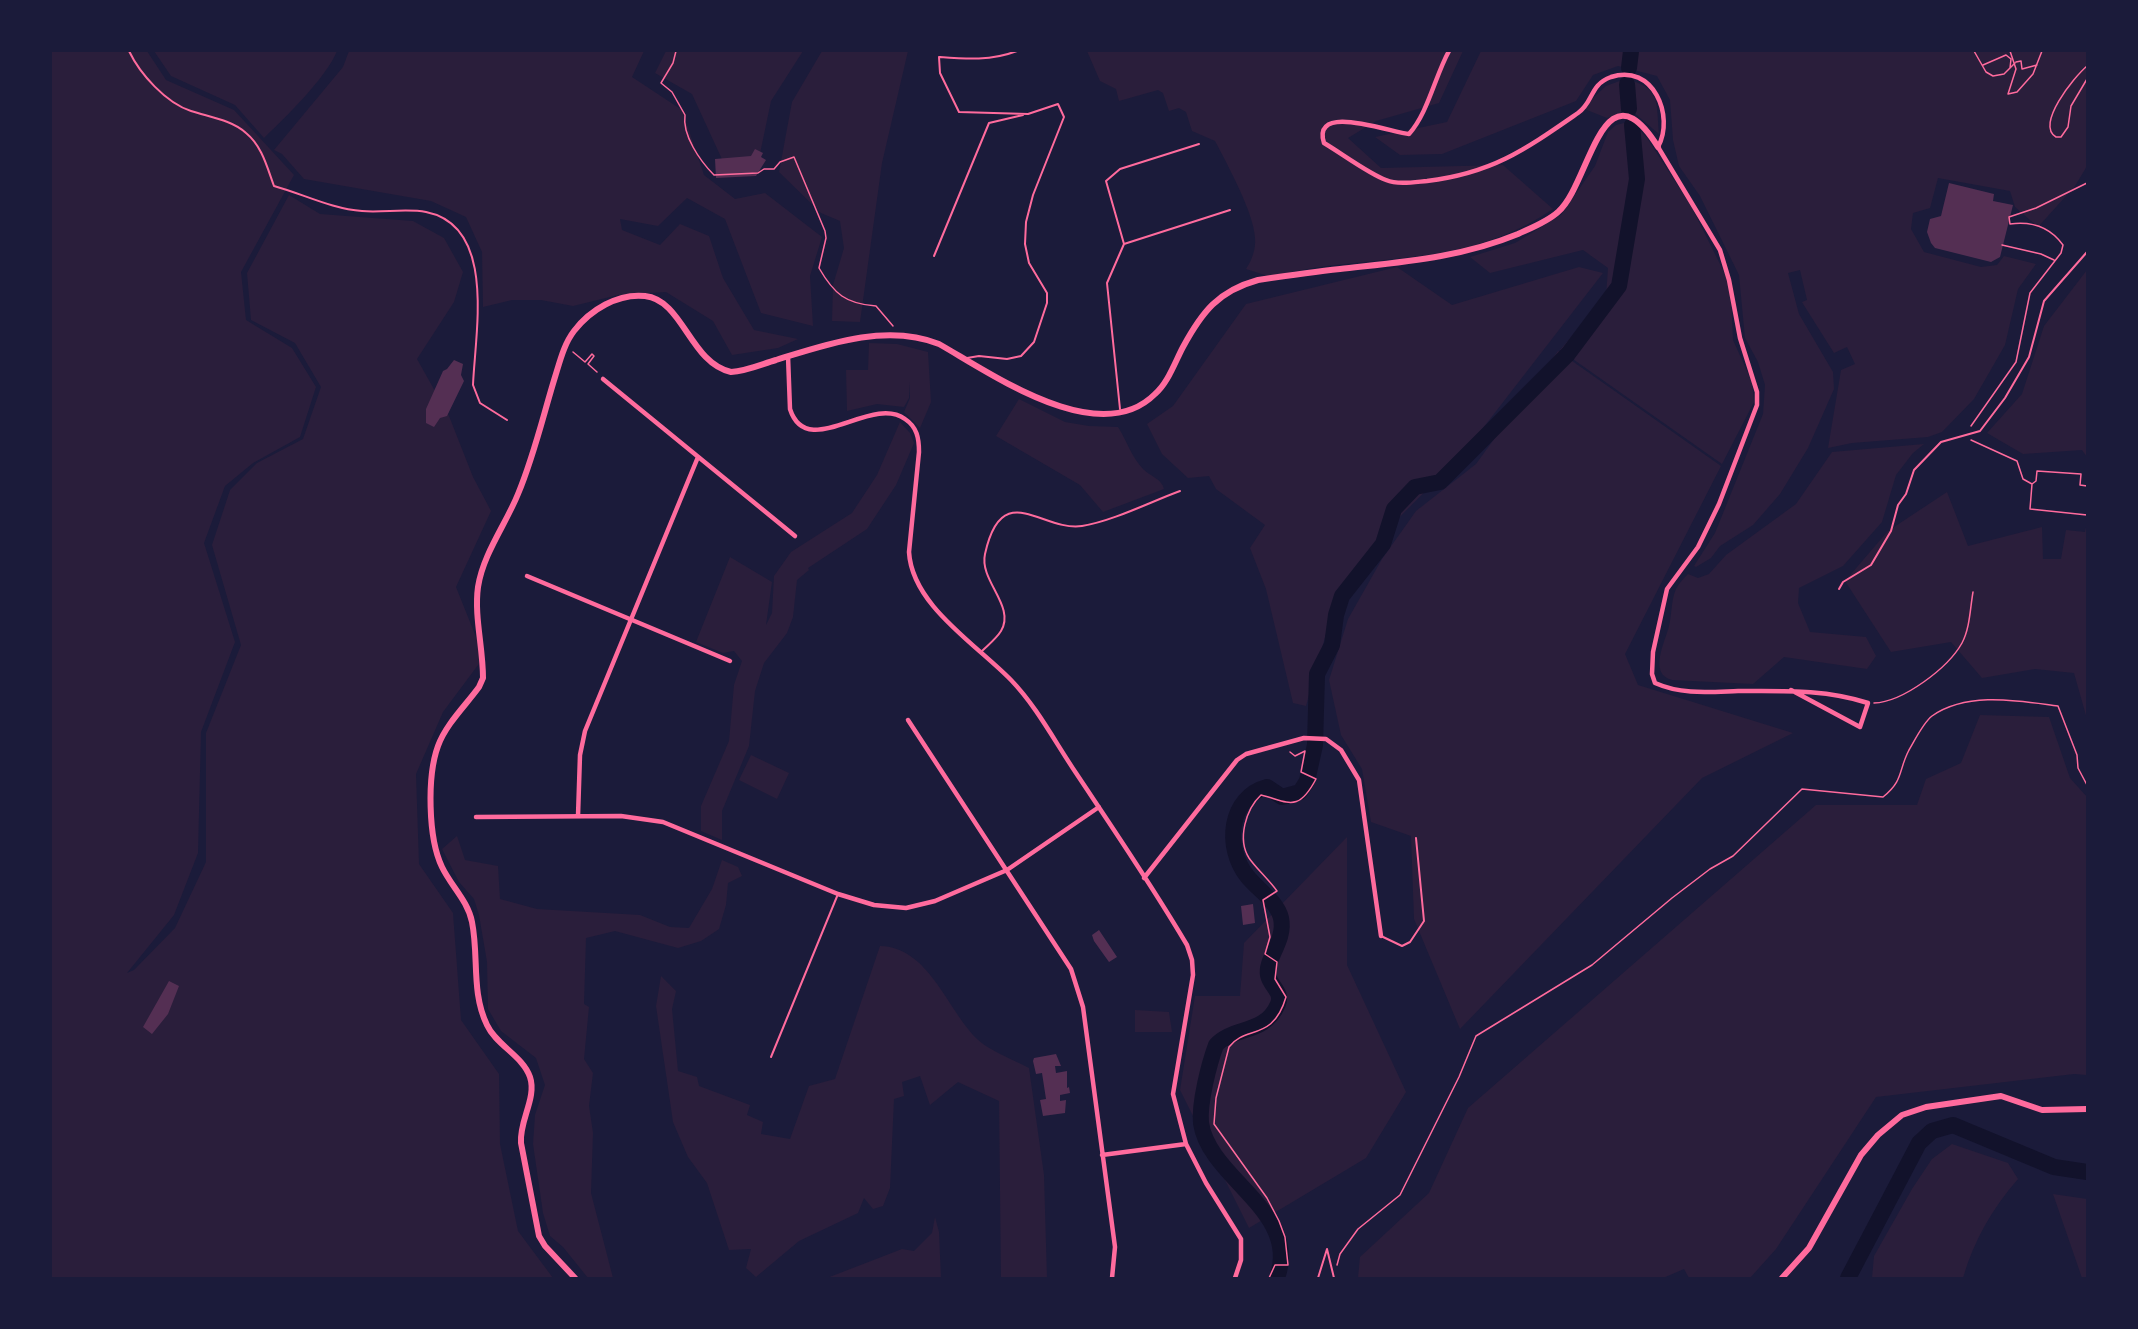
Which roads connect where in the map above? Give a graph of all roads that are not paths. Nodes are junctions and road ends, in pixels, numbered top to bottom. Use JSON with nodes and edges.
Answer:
{"nodes":[{"id":1,"x":129,"y":51,"type":"edge"},
{"id":2,"x":1017,"y":51,"type":"edge"},
{"id":3,"x":1449,"y":51,"type":"edge"},
{"id":4,"x":1028,"y":114,"type":"junction"},
{"id":5,"x":1199,"y":144,"type":"dead end"},
{"id":6,"x":1658,"y":147,"type":"junction"},
{"id":7,"x":1230,"y":210,"type":"dead end"},
{"id":8,"x":1124,"y":244,"type":"junction"},
{"id":9,"x":2087,"y":252,"type":"edge"},
{"id":10,"x":934,"y":256,"type":"dead end"},
{"id":11,"x":788,"y":356,"type":"junction"},
{"id":12,"x":964,"y":358,"type":"junction"},
{"id":13,"x":603,"y":379,"type":"road end"},
{"id":14,"x":1120,"y":412,"type":"junction"},
{"id":15,"x":507,"y":420,"type":"dead end"},
{"id":16,"x":698,"y":457,"type":"junction"},
{"id":17,"x":1180,"y":491,"type":"dead end"},
{"id":18,"x":795,"y":536,"type":"dead end"},
{"id":19,"x":527,"y":576,"type":"dead end"},
{"id":20,"x":1839,"y":589,"type":"dead end"},
{"id":21,"x":631,"y":619,"type":"junction"},
{"id":22,"x":982,"y":651,"type":"junction"},
{"id":23,"x":730,"y":661,"type":"dead end"},
{"id":24,"x":1791,"y":690,"type":"junction"},
{"id":25,"x":908,"y":720,"type":"dead end"},
{"id":26,"x":1099,"y":807,"type":"junction"},
{"id":27,"x":476,"y":816,"type":"dead end"},
{"id":28,"x":578,"y":816,"type":"junction"},
{"id":29,"x":1416,"y":838,"type":"dead end"},
{"id":30,"x":1007,"y":870,"type":"junction"},
{"id":31,"x":1144,"y":878,"type":"junction"},
{"id":32,"x":838,"y":894,"type":"junction"},
{"id":33,"x":1381,"y":936,"type":"joint"},
{"id":34,"x":771,"y":1057,"type":"dead end"},
{"id":35,"x":2087,"y":1109,"type":"edge"},
{"id":36,"x":1186,"y":1144,"type":"junction"},
{"id":37,"x":1102,"y":1155,"type":"junction"},
{"id":38,"x":575,"y":1278,"type":"edge"},
{"id":39,"x":1112,"y":1278,"type":"edge"},
{"id":40,"x":1235,"y":1278,"type":"edge"},
{"id":41,"x":1318,"y":1278,"type":"edge"},
{"id":42,"x":1334,"y":1278,"type":"edge"},
{"id":43,"x":1782,"y":1278,"type":"edge"}],
"edges":[{"from":1,"to":15,"type":"lane"},
{"from":2,"to":4,"type":"lane"},
{"from":3,"to":6,"type":"street"},
{"from":4,"to":10,"type":"lane"},
{"from":4,"to":12,"type":"lane"},
{"from":5,"to":8,"type":"lane"},
{"from":6,"to":14,"type":"street"},
{"from":6,"to":24,"type":"street"},
{"from":7,"to":8,"type":"lane"},
{"from":8,"to":14,"type":"lane"},
{"from":9,"to":20,"type":"lane"},
{"from":11,"to":12,"type":"street"},
{"from":11,"to":22,"type":"street"},
{"from":11,"to":38,"type":"street"},
{"from":12,"to":14,"type":"street"},
{"from":13,"to":16,"type":"street"},
{"from":16,"to":18,"type":"street"},
{"from":16,"to":21,"type":"street"},
{"from":17,"to":22,"type":"lane"},
{"from":19,"to":21,"type":"street"},
{"from":21,"to":23,"type":"street"},
{"from":21,"to":28,"type":"street"},
{"from":22,"to":26,"type":"street"},
{"from":24,"to":24,"type":"street"},
{"from":25,"to":30,"type":"street"},
{"from":26,"to":30,"type":"street"},
{"from":26,"to":31,"type":"street"},
{"from":27,"to":28,"type":"street"},
{"from":28,"to":32,"type":"street"},
{"from":29,"to":33,"type":"lane"},
{"from":30,"to":32,"type":"street"},
{"from":30,"to":37,"type":"street"},
{"from":31,"to":33,"type":"street"},
{"from":31,"to":36,"type":"street"},
{"from":32,"to":34,"type":"lane"},
{"from":35,"to":43,"type":"street"},
{"from":36,"to":37,"type":"street"},
{"from":36,"to":40,"type":"street"},
{"from":37,"to":39,"type":"street"},
{"from":41,"to":42,"type":"lane"}]}
